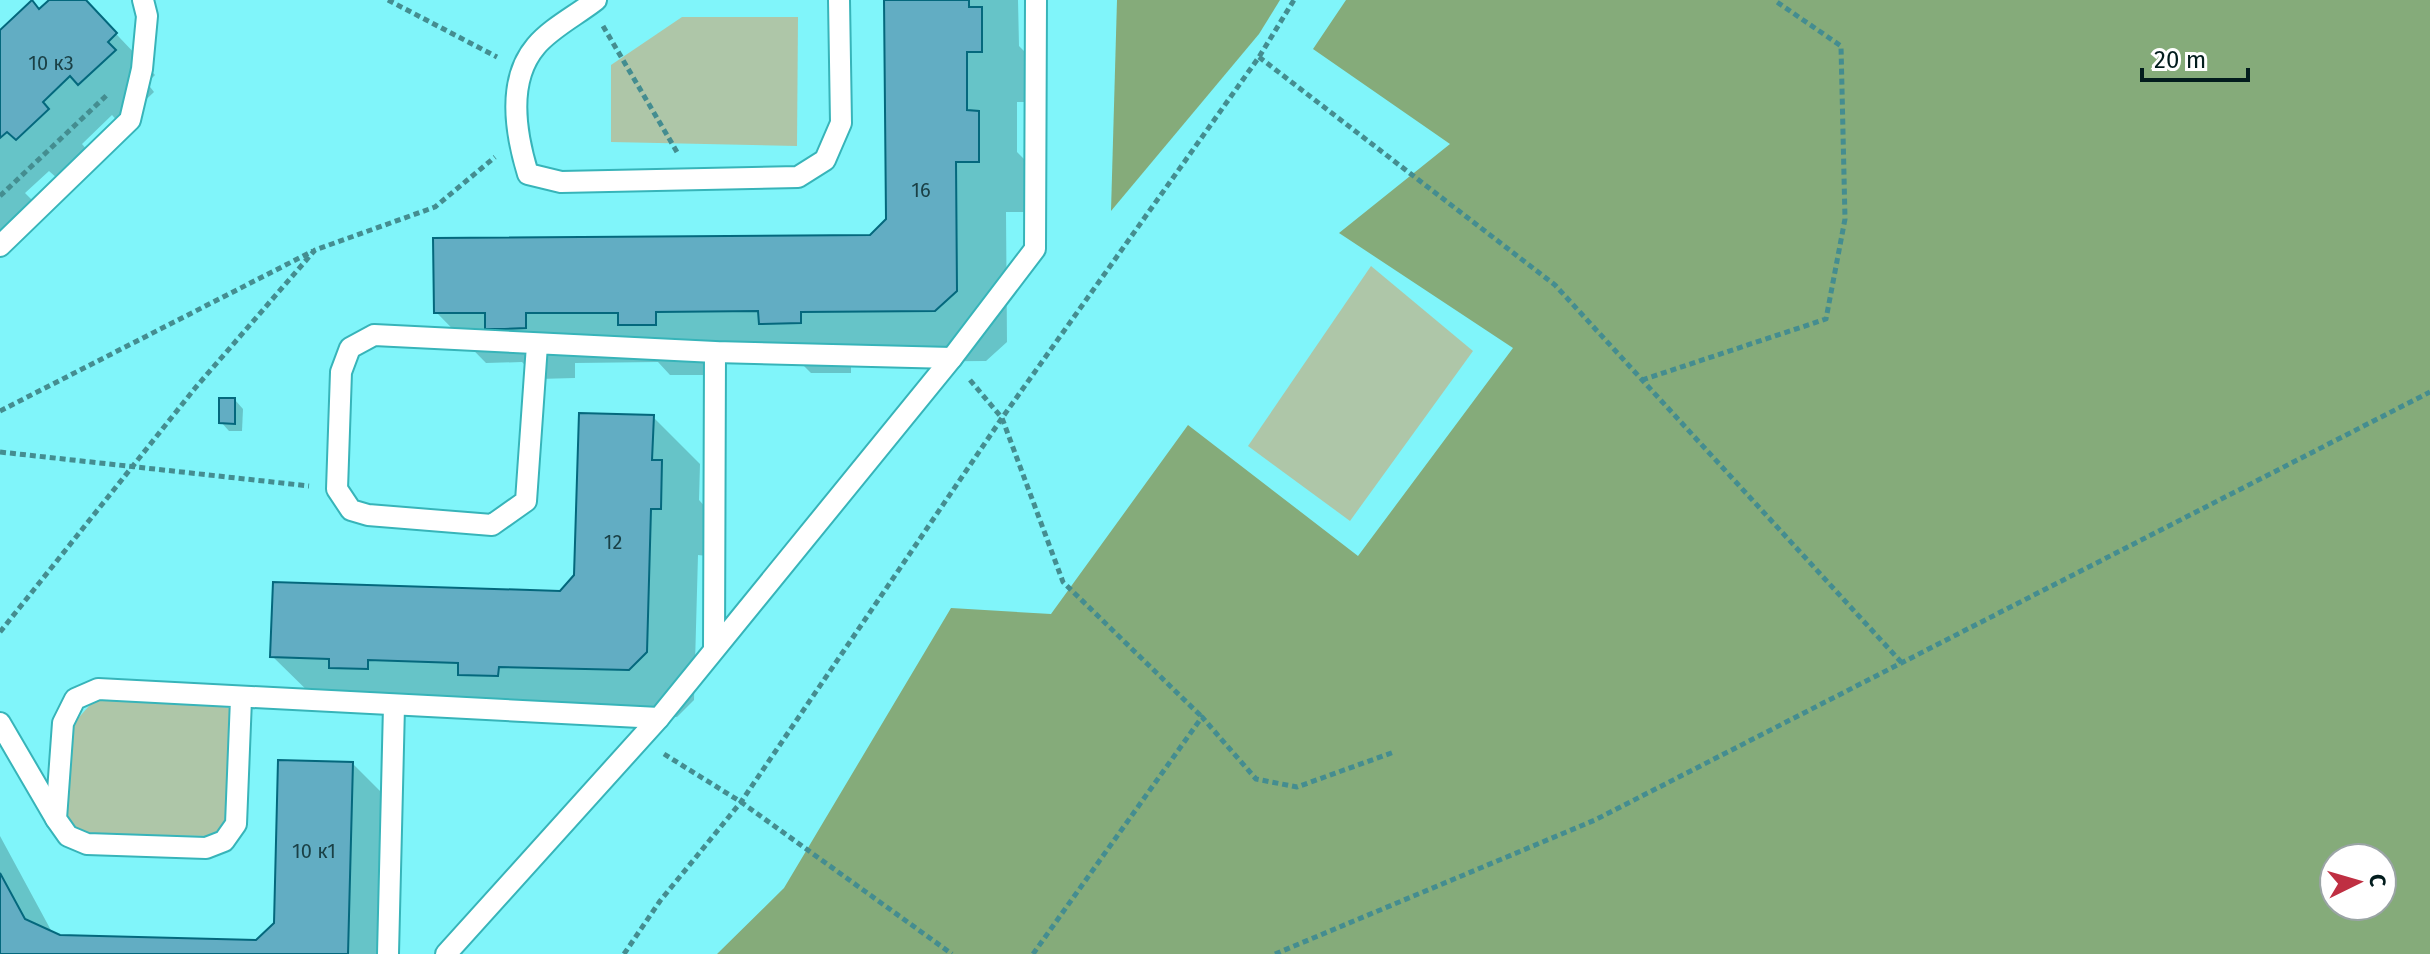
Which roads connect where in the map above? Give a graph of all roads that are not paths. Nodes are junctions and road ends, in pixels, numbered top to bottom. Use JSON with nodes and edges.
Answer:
{"nodes":[{"id":1,"x":143,"y":0,"type":"edge"},
{"id":2,"x":839,"y":0,"type":"edge"},
{"id":3,"x":1036,"y":0,"type":"edge"},
{"id":4,"x":593,"y":2,"type":"edge"},
{"id":5,"x":0,"y":246,"type":"edge"},
{"id":6,"x":537,"y":345,"type":"junction"},
{"id":7,"x":715,"y":352,"type":"junction"},
{"id":8,"x":952,"y":358,"type":"junction"},
{"id":9,"x":714,"y":647,"type":"junction"},
{"id":10,"x":241,"y":699,"type":"junction"},
{"id":11,"x":394,"y":706,"type":"junction"},
{"id":12,"x":659,"y":718,"type":"junction"},
{"id":13,"x":0,"y":723,"type":"edge"},
{"id":14,"x":56,"y":819,"type":"junction"},
{"id":15,"x":388,"y":954,"type":"edge"},
{"id":16,"x":446,"y":954,"type":"edge"}],
"edges":[{"from":1,"to":5,"type":"lane"},
{"from":2,"to":4,"type":"lane"},
{"from":3,"to":8,"type":"lane"},
{"from":6,"to":6,"type":"lane"},
{"from":6,"to":7,"type":"lane"},
{"from":7,"to":8,"type":"lane"},
{"from":7,"to":9,"type":"lane"},
{"from":8,"to":9,"type":"lane"},
{"from":9,"to":12,"type":"lane"},
{"from":10,"to":11,"type":"lane"},
{"from":10,"to":14,"type":"lane"},
{"from":10,"to":14,"type":"lane"},
{"from":11,"to":12,"type":"lane"},
{"from":11,"to":15,"type":"lane"},
{"from":12,"to":16,"type":"lane"},
{"from":13,"to":14,"type":"lane"}]}
